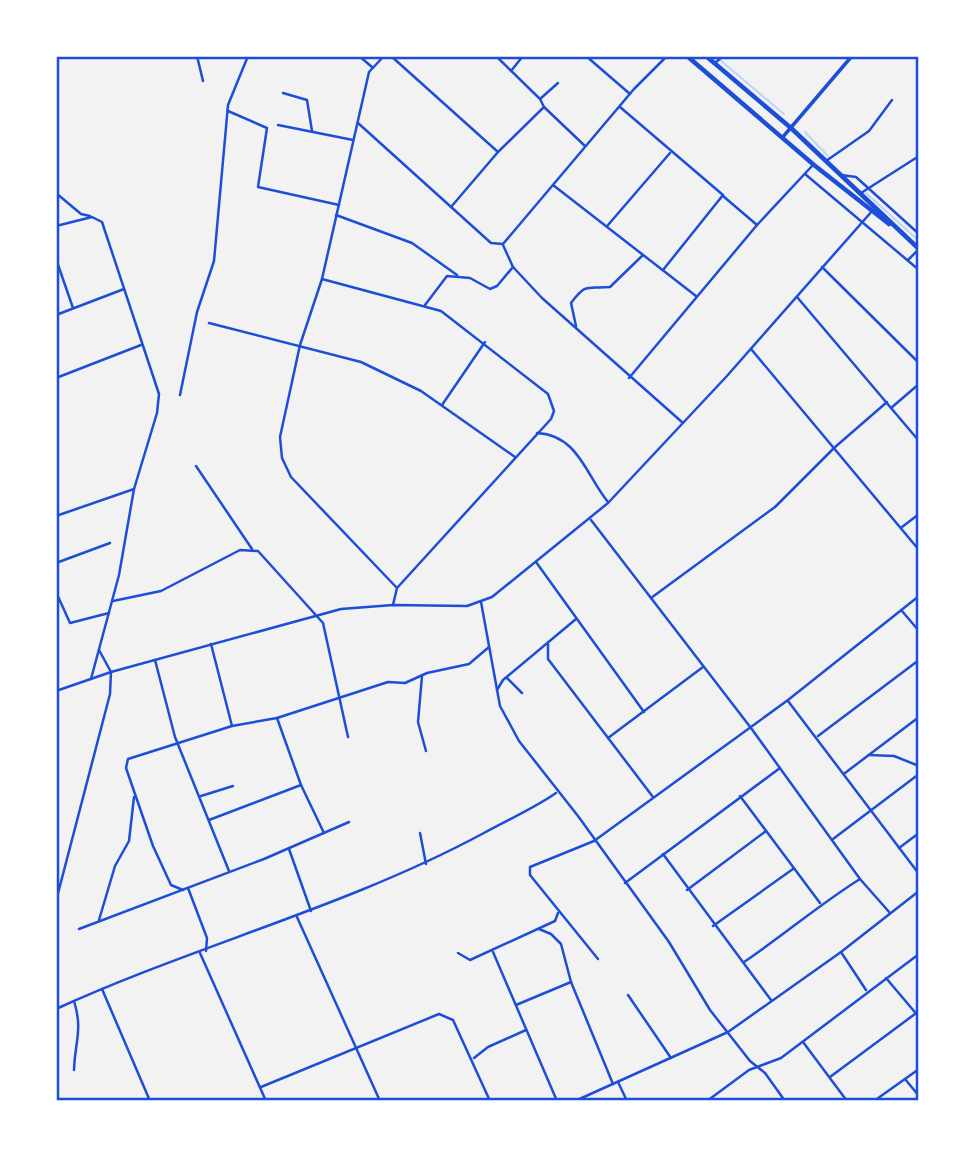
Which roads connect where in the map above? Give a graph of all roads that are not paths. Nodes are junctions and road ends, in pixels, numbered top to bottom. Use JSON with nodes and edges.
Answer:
{"nodes":[{"id":1,"x":197,"y":56,"type":"edge"},
{"id":2,"x":248,"y":56,"type":"edge"},
{"id":3,"x":359,"y":56,"type":"edge"},
{"id":4,"x":384,"y":56,"type":"edge"},
{"id":5,"x":391,"y":56,"type":"edge"},
{"id":6,"x":496,"y":56,"type":"edge"},
{"id":7,"x":523,"y":56,"type":"edge"},
{"id":8,"x":586,"y":56,"type":"edge"},
{"id":9,"x":667,"y":56,"type":"edge"},
{"id":10,"x":687,"y":56,"type":"edge"},
{"id":11,"x":706,"y":56,"type":"edge"},
{"id":12,"x":723,"y":56,"type":"edge"},
{"id":13,"x":852,"y":56,"type":"edge"},
{"id":14,"x":715,"y":63,"type":"junction"},
{"id":15,"x":372,"y":67,"type":"junction"},
{"id":16,"x":511,"y":71,"type":"junction"},
{"id":17,"x":203,"y":81,"type":"dead end"},
{"id":18,"x":558,"y":83,"type":"dead end"},
{"id":19,"x":283,"y":93,"type":"dead end"},
{"id":20,"x":630,"y":94,"type":"junction"},
{"id":21,"x":540,"y":99,"type":"junction"},
{"id":22,"x":892,"y":100,"type":"dead end"},
{"id":23,"x":619,"y":106,"type":"junction"},
{"id":24,"x":544,"y":107,"type":"junction"},
{"id":25,"x":228,"y":111,"type":"junction"},
{"id":26,"x":358,"y":123,"type":"junction"},
{"id":27,"x":278,"y":125,"type":"dead end"},
{"id":28,"x":791,"y":128,"type":"junction"},
{"id":29,"x":312,"y":131,"type":"junction"},
{"id":30,"x":782,"y":138,"type":"junction"},
{"id":31,"x":353,"y":140,"type":"junction"},
{"id":32,"x":585,"y":146,"type":"junction"},
{"id":33,"x":498,"y":152,"type":"junction"},
{"id":34,"x":671,"y":152,"type":"junction"},
{"id":35,"x":919,"y":156,"type":"edge"},
{"id":36,"x":825,"y":161,"type":"junction"},
{"id":37,"x":814,"y":164,"type":"junction"},
{"id":38,"x":804,"y":174,"type":"junction"},
{"id":39,"x":841,"y":175,"type":"junction"},
{"id":40,"x":553,"y":184,"type":"junction"},
{"id":41,"x":868,"y":188,"type":"junction"},
{"id":42,"x":56,"y":193,"type":"edge"},
{"id":43,"x":860,"y":193,"type":"junction"},
{"id":44,"x":723,"y":195,"type":"junction"},
{"id":45,"x":339,"y":205,"type":"junction"},
{"id":46,"x":451,"y":207,"type":"junction"},
{"id":47,"x":875,"y":207,"type":"junction"},
{"id":48,"x":871,"y":212,"type":"junction"},
{"id":49,"x":336,"y":215,"type":"junction"},
{"id":50,"x":92,"y":217,"type":"junction"},
{"id":51,"x":863,"y":221,"type":"junction"},
{"id":52,"x":608,"y":225,"type":"junction"},
{"id":53,"x":757,"y":225,"type":"junction"},
{"id":54,"x":56,"y":226,"type":"edge"},
{"id":55,"x":899,"y":230,"type":"junction"},
{"id":56,"x":919,"y":234,"type":"edge"},
{"id":57,"x":503,"y":244,"type":"junction"},
{"id":58,"x":919,"y":249,"type":"edge"},
{"id":59,"x":643,"y":255,"type":"junction"},
{"id":60,"x":56,"y":259,"type":"edge"},
{"id":61,"x":908,"y":260,"type":"junction"},
{"id":62,"x":513,"y":267,"type":"junction"},
{"id":63,"x":822,"y":267,"type":"junction"},
{"id":64,"x":663,"y":270,"type":"junction"},
{"id":65,"x":919,"y":270,"type":"edge"},
{"id":66,"x":457,"y":275,"type":"junction"},
{"id":67,"x":322,"y":279,"type":"junction"},
{"id":68,"x":124,"y":289,"type":"junction"},
{"id":69,"x":696,"y":296,"type":"junction"},
{"id":70,"x":797,"y":297,"type":"junction"},
{"id":71,"x":425,"y":305,"type":"junction"},
{"id":72,"x":73,"y":308,"type":"junction"},
{"id":73,"x":56,"y":315,"type":"edge"},
{"id":74,"x":209,"y":323,"type":"dead end"},
{"id":75,"x":576,"y":326,"type":"junction"},
{"id":76,"x":485,"y":342,"type":"junction"},
{"id":77,"x":141,"y":345,"type":"junction"},
{"id":78,"x":300,"y":345,"type":"junction"},
{"id":79,"x":751,"y":349,"type":"junction"},
{"id":80,"x":919,"y":363,"type":"edge"},
{"id":81,"x":56,"y":378,"type":"edge"},
{"id":82,"x":629,"y":378,"type":"junction"},
{"id":83,"x":919,"y":384,"type":"edge"},
{"id":84,"x":180,"y":394,"type":"dead end"},
{"id":85,"x":887,"y":402,"type":"junction"},
{"id":86,"x":442,"y":405,"type":"junction"},
{"id":87,"x":891,"y":408,"type":"junction"},
{"id":88,"x":683,"y":423,"type":"junction"},
{"id":89,"x":537,"y":433,"type":"junction"},
{"id":90,"x":919,"y":441,"type":"edge"},
{"id":91,"x":834,"y":448,"type":"junction"},
{"id":92,"x":515,"y":457,"type":"junction"},
{"id":93,"x":196,"y":466,"type":"dead end"},
{"id":94,"x":134,"y":489,"type":"junction"},
{"id":95,"x":608,"y":503,"type":"junction"},
{"id":96,"x":919,"y":514,"type":"edge"},
{"id":97,"x":56,"y":516,"type":"edge"},
{"id":98,"x":591,"y":519,"type":"junction"},
{"id":99,"x":901,"y":528,"type":"junction"},
{"id":100,"x":110,"y":543,"type":"dead end"},
{"id":101,"x":252,"y":549,"type":"junction"},
{"id":102,"x":919,"y":550,"type":"edge"},
{"id":103,"x":536,"y":562,"type":"junction"},
{"id":104,"x":56,"y":563,"type":"edge"},
{"id":105,"x":397,"y":588,"type":"junction"},
{"id":106,"x":56,"y":592,"type":"edge"},
{"id":107,"x":919,"y":596,"type":"edge"},
{"id":108,"x":650,"y":598,"type":"junction"},
{"id":109,"x":113,"y":601,"type":"junction"},
{"id":110,"x":481,"y":602,"type":"junction"},
{"id":111,"x":393,"y":605,"type":"junction"},
{"id":112,"x":902,"y":611,"type":"junction"},
{"id":113,"x":109,"y":613,"type":"junction"},
{"id":114,"x":317,"y":615,"type":"junction"},
{"id":115,"x":576,"y":619,"type":"junction"},
{"id":116,"x":919,"y":632,"type":"edge"},
{"id":117,"x":211,"y":644,"type":"junction"},
{"id":118,"x":548,"y":644,"type":"junction"},
{"id":119,"x":489,"y":647,"type":"junction"},
{"id":120,"x":98,"y":649,"type":"junction"},
{"id":121,"x":155,"y":660,"type":"junction"},
{"id":122,"x":919,"y":660,"type":"edge"},
{"id":123,"x":703,"y":667,"type":"junction"},
{"id":124,"x":111,"y":672,"type":"junction"},
{"id":125,"x":422,"y":675,"type":"junction"},
{"id":126,"x":507,"y":678,"type":"junction"},
{"id":127,"x":92,"y":679,"type":"junction"},
{"id":128,"x":497,"y":690,"type":"junction"},
{"id":129,"x":56,"y":691,"type":"edge"},
{"id":130,"x":522,"y":693,"type":"dead end"},
{"id":131,"x":339,"y":697,"type":"junction"},
{"id":132,"x":788,"y":700,"type":"junction"},
{"id":133,"x":644,"y":712,"type":"junction"},
{"id":134,"x":919,"y":717,"type":"edge"},
{"id":135,"x":277,"y":718,"type":"junction"},
{"id":136,"x":232,"y":726,"type":"junction"},
{"id":137,"x":751,"y":728,"type":"junction"},
{"id":138,"x":348,"y":737,"type":"dead end"},
{"id":139,"x":817,"y":737,"type":"junction"},
{"id":140,"x":608,"y":738,"type":"junction"},
{"id":141,"x":178,"y":744,"type":"junction"},
{"id":142,"x":426,"y":751,"type":"dead end"},
{"id":143,"x":869,"y":755,"type":"junction"},
{"id":144,"x":919,"y":766,"type":"edge"},
{"id":145,"x":780,"y":768,"type":"junction"},
{"id":146,"x":845,"y":774,"type":"junction"},
{"id":147,"x":919,"y":774,"type":"edge"},
{"id":148,"x":301,"y":785,"type":"junction"},
{"id":149,"x":233,"y":786,"type":"dead end"},
{"id":150,"x":135,"y":793,"type":"junction"},
{"id":151,"x":557,"y":793,"type":"junction"},
{"id":152,"x":201,"y":796,"type":"junction"},
{"id":153,"x":740,"y":796,"type":"junction"},
{"id":154,"x":653,"y":797,"type":"junction"},
{"id":155,"x":873,"y":811,"type":"junction"},
{"id":156,"x":209,"y":821,"type":"junction"},
{"id":157,"x":349,"y":822,"type":"dead end"},
{"id":158,"x":766,"y":831,"type":"junction"},
{"id":159,"x":324,"y":833,"type":"junction"},
{"id":160,"x":420,"y":833,"type":"dead end"},
{"id":161,"x":919,"y":833,"type":"edge"},
{"id":162,"x":833,"y":839,"type":"junction"},
{"id":163,"x":594,"y":841,"type":"junction"},
{"id":164,"x":900,"y":848,"type":"junction"},
{"id":165,"x":289,"y":849,"type":"junction"},
{"id":166,"x":663,"y":854,"type":"junction"},
{"id":167,"x":426,"y":864,"type":"junction"},
{"id":168,"x":793,"y":868,"type":"junction"},
{"id":169,"x":229,"y":871,"type":"junction"},
{"id":170,"x":919,"y":874,"type":"edge"},
{"id":171,"x":860,"y":878,"type":"junction"},
{"id":172,"x":625,"y":883,"type":"junction"},
{"id":173,"x":188,"y":888,"type":"junction"},
{"id":174,"x":183,"y":890,"type":"junction"},
{"id":175,"x":687,"y":890,"type":"junction"},
{"id":176,"x":919,"y":891,"type":"edge"},
{"id":177,"x":56,"y":901,"type":"edge"},
{"id":178,"x":821,"y":904,"type":"junction"},
{"id":179,"x":311,"y":911,"type":"junction"},
{"id":180,"x":558,"y":912,"type":"junction"},
{"id":181,"x":890,"y":913,"type":"junction"},
{"id":182,"x":297,"y":917,"type":"junction"},
{"id":183,"x":99,"y":920,"type":"junction"},
{"id":184,"x":713,"y":926,"type":"junction"},
{"id":185,"x":79,"y":929,"type":"dead end"},
{"id":186,"x":539,"y":929,"type":"junction"},
{"id":187,"x":206,"y":951,"type":"junction"},
{"id":188,"x":492,"y":952,"type":"junction"},
{"id":189,"x":841,"y":952,"type":"junction"},
{"id":190,"x":200,"y":953,"type":"junction"},
{"id":191,"x":458,"y":953,"type":"dead end"},
{"id":192,"x":919,"y":954,"type":"edge"},
{"id":193,"x":598,"y":959,"type":"dead end"},
{"id":194,"x":744,"y":962,"type":"junction"},
{"id":195,"x":886,"y":978,"type":"junction"},
{"id":196,"x":571,"y":982,"type":"junction"},
{"id":197,"x":102,"y":989,"type":"junction"},
{"id":198,"x":867,"y":992,"type":"junction"},
{"id":199,"x":628,"y":995,"type":"dead end"},
{"id":200,"x":74,"y":1001,"type":"junction"},
{"id":201,"x":772,"y":1002,"type":"junction"},
{"id":202,"x":516,"y":1005,"type":"junction"},
{"id":203,"x":56,"y":1009,"type":"edge"},
{"id":204,"x":917,"y":1012,"type":"edge"},
{"id":205,"x":919,"y":1017,"type":"edge"},
{"id":206,"x":526,"y":1030,"type":"junction"},
{"id":207,"x":728,"y":1032,"type":"junction"},
{"id":208,"x":803,"y":1042,"type":"junction"},
{"id":209,"x":354,"y":1047,"type":"junction"},
{"id":210,"x":671,"y":1058,"type":"junction"},
{"id":211,"x":473,"y":1060,"type":"junction"},
{"id":212,"x":759,"y":1068,"type":"junction"},
{"id":213,"x":919,"y":1069,"type":"edge"},
{"id":214,"x":74,"y":1070,"type":"dead end"},
{"id":215,"x":830,"y":1077,"type":"junction"},
{"id":216,"x":905,"y":1079,"type":"junction"},
{"id":217,"x":616,"y":1083,"type":"junction"},
{"id":218,"x":261,"y":1087,"type":"junction"},
{"id":219,"x":919,"y":1096,"type":"edge"},
{"id":220,"x":150,"y":1101,"type":"edge"},
{"id":221,"x":266,"y":1101,"type":"edge"},
{"id":222,"x":380,"y":1101,"type":"edge"},
{"id":223,"x":490,"y":1101,"type":"edge"},
{"id":224,"x":557,"y":1101,"type":"edge"},
{"id":225,"x":575,"y":1101,"type":"edge"},
{"id":226,"x":627,"y":1101,"type":"edge"},
{"id":227,"x":707,"y":1101,"type":"edge"},
{"id":228,"x":785,"y":1101,"type":"edge"},
{"id":229,"x":847,"y":1101,"type":"edge"},
{"id":230,"x":874,"y":1101,"type":"edge"}],
"edges":[{"from":1,"to":17,"type":"street"},
{"from":2,"to":25,"type":"street"},
{"from":3,"to":15,"type":"street"},
{"from":4,"to":15,"type":"street"},
{"from":5,"to":33,"type":"street"},
{"from":6,"to":16,"type":"street"},
{"from":7,"to":16,"type":"street"},
{"from":8,"to":20,"type":"street"},
{"from":9,"to":20,"type":"street"},
{"from":10,"to":30,"type":"highway"},
{"from":11,"to":14,"type":"highway"},
{"from":12,"to":14,"type":"street"},
{"from":13,"to":28,"type":"main road"},
{"from":14,"to":28,"type":"highway"},
{"from":15,"to":26,"type":"street"},
{"from":16,"to":21,"type":"street"},
{"from":18,"to":21,"type":"street"},
{"from":19,"to":29,"type":"street"},
{"from":20,"to":23,"type":"street"},
{"from":21,"to":24,"type":"street"},
{"from":22,"to":36,"type":"street"},
{"from":23,"to":32,"type":"street"},
{"from":23,"to":34,"type":"street"},
{"from":24,"to":32,"type":"street"},
{"from":24,"to":33,"type":"street"},
{"from":25,"to":45,"type":"street"},
{"from":25,"to":84,"type":"street"},
{"from":26,"to":31,"type":"street"},
{"from":26,"to":46,"type":"street"},
{"from":27,"to":29,"type":"street"},
{"from":28,"to":30,"type":"main road"},
{"from":28,"to":36,"type":"highway"},
{"from":29,"to":31,"type":"street"},
{"from":30,"to":37,"type":"highway"},
{"from":31,"to":45,"type":"street"},
{"from":32,"to":40,"type":"street"},
{"from":33,"to":46,"type":"street"},
{"from":34,"to":44,"type":"street"},
{"from":34,"to":52,"type":"street"},
{"from":35,"to":41,"type":"street"},
{"from":36,"to":39,"type":"highway"},
{"from":37,"to":38,"type":"street"},
{"from":37,"to":48,"type":"highway"},
{"from":38,"to":51,"type":"street"},
{"from":38,"to":53,"type":"street"},
{"from":39,"to":41,"type":"street"},
{"from":39,"to":43,"type":"highway"},
{"from":40,"to":52,"type":"street"},
{"from":40,"to":57,"type":"street"},
{"from":41,"to":43,"type":"street"},
{"from":41,"to":56,"type":"street"},
{"from":42,"to":50,"type":"street"},
{"from":43,"to":47,"type":"highway"},
{"from":44,"to":53,"type":"street"},
{"from":44,"to":64,"type":"street"},
{"from":45,"to":49,"type":"street"},
{"from":46,"to":57,"type":"street"},
{"from":47,"to":48,"type":"street"},
{"from":47,"to":55,"type":"highway"},
{"from":48,"to":51,"type":"street"},
{"from":48,"to":55,"type":"highway"},
{"from":49,"to":66,"type":"street"},
{"from":49,"to":67,"type":"street"},
{"from":50,"to":54,"type":"street"},
{"from":50,"to":68,"type":"street"},
{"from":51,"to":61,"type":"street"},
{"from":51,"to":63,"type":"street"},
{"from":52,"to":59,"type":"street"},
{"from":53,"to":69,"type":"street"},
{"from":55,"to":58,"type":"highway"},
{"from":57,"to":62,"type":"street"},
{"from":58,"to":61,"type":"street"},
{"from":59,"to":64,"type":"street"},
{"from":59,"to":75,"type":"street"},
{"from":60,"to":72,"type":"street"},
{"from":61,"to":65,"type":"street"},
{"from":62,"to":66,"type":"street"},
{"from":62,"to":75,"type":"street"},
{"from":63,"to":70,"type":"street"},
{"from":63,"to":80,"type":"street"},
{"from":64,"to":69,"type":"street"},
{"from":66,"to":71,"type":"street"},
{"from":67,"to":71,"type":"street"},
{"from":67,"to":78,"type":"street"},
{"from":68,"to":72,"type":"street"},
{"from":68,"to":77,"type":"street"},
{"from":69,"to":82,"type":"street"},
{"from":70,"to":79,"type":"street"},
{"from":70,"to":85,"type":"street"},
{"from":71,"to":76,"type":"street"},
{"from":72,"to":73,"type":"street"},
{"from":74,"to":78,"type":"street"},
{"from":75,"to":82,"type":"street"},
{"from":76,"to":86,"type":"street"},
{"from":76,"to":89,"type":"street"},
{"from":77,"to":81,"type":"street"},
{"from":77,"to":94,"type":"street"},
{"from":78,"to":86,"type":"street"},
{"from":78,"to":105,"type":"street"},
{"from":79,"to":88,"type":"street"},
{"from":79,"to":91,"type":"street"},
{"from":82,"to":88,"type":"street"},
{"from":83,"to":87,"type":"street"},
{"from":85,"to":87,"type":"street"},
{"from":85,"to":91,"type":"street"},
{"from":86,"to":92,"type":"street"},
{"from":87,"to":90,"type":"street"},
{"from":88,"to":95,"type":"street"},
{"from":89,"to":92,"type":"street"},
{"from":89,"to":95,"type":"street"},
{"from":91,"to":99,"type":"street"},
{"from":91,"to":108,"type":"street"},
{"from":92,"to":105,"type":"street"},
{"from":93,"to":101,"type":"street"},
{"from":94,"to":97,"type":"street"},
{"from":94,"to":109,"type":"street"},
{"from":95,"to":98,"type":"street"},
{"from":96,"to":99,"type":"street"},
{"from":98,"to":103,"type":"street"},
{"from":98,"to":108,"type":"street"},
{"from":99,"to":102,"type":"street"},
{"from":100,"to":104,"type":"street"},
{"from":101,"to":109,"type":"street"},
{"from":101,"to":114,"type":"street"},
{"from":103,"to":110,"type":"street"},
{"from":103,"to":115,"type":"street"},
{"from":105,"to":111,"type":"street"},
{"from":106,"to":113,"type":"street"},
{"from":107,"to":112,"type":"street"},
{"from":108,"to":123,"type":"street"},
{"from":109,"to":113,"type":"street"},
{"from":110,"to":111,"type":"street"},
{"from":110,"to":119,"type":"street"},
{"from":111,"to":114,"type":"street"},
{"from":112,"to":116,"type":"street"},
{"from":112,"to":132,"type":"street"},
{"from":113,"to":120,"type":"street"},
{"from":114,"to":117,"type":"street"},
{"from":114,"to":131,"type":"street"},
{"from":115,"to":118,"type":"street"},
{"from":115,"to":133,"type":"street"},
{"from":117,"to":121,"type":"street"},
{"from":117,"to":136,"type":"street"},
{"from":118,"to":126,"type":"street"},
{"from":118,"to":140,"type":"street"},
{"from":119,"to":125,"type":"street"},
{"from":119,"to":128,"type":"street"},
{"from":120,"to":124,"type":"street"},
{"from":120,"to":127,"type":"street"},
{"from":121,"to":124,"type":"street"},
{"from":121,"to":141,"type":"street"},
{"from":122,"to":139,"type":"street"},
{"from":123,"to":133,"type":"street"},
{"from":123,"to":137,"type":"street"},
{"from":124,"to":127,"type":"street"},
{"from":124,"to":177,"type":"street"},
{"from":125,"to":131,"type":"street"},
{"from":125,"to":142,"type":"street"},
{"from":126,"to":128,"type":"street"},
{"from":126,"to":130,"type":"street"},
{"from":127,"to":129,"type":"street"},
{"from":128,"to":151,"type":"street"},
{"from":131,"to":135,"type":"street"},
{"from":131,"to":138,"type":"street"},
{"from":132,"to":137,"type":"street"},
{"from":132,"to":139,"type":"street"},
{"from":133,"to":140,"type":"street"},
{"from":134,"to":143,"type":"street"},
{"from":135,"to":136,"type":"street"},
{"from":135,"to":148,"type":"street"},
{"from":136,"to":141,"type":"street"},
{"from":137,"to":145,"type":"street"},
{"from":137,"to":154,"type":"street"},
{"from":139,"to":146,"type":"street"},
{"from":140,"to":154,"type":"street"},
{"from":141,"to":150,"type":"street"},
{"from":141,"to":152,"type":"street"},
{"from":143,"to":144,"type":"street"},
{"from":143,"to":146,"type":"street"},
{"from":145,"to":153,"type":"street"},
{"from":145,"to":162,"type":"street"},
{"from":146,"to":155,"type":"street"},
{"from":147,"to":155,"type":"street"},
{"from":148,"to":156,"type":"street"},
{"from":148,"to":159,"type":"street"},
{"from":149,"to":152,"type":"street"},
{"from":150,"to":174,"type":"street"},
{"from":150,"to":183,"type":"street"},
{"from":151,"to":163,"type":"street"},
{"from":151,"to":167,"type":"street"},
{"from":152,"to":156,"type":"street"},
{"from":153,"to":158,"type":"street"},
{"from":153,"to":166,"type":"street"},
{"from":154,"to":163,"type":"street"},
{"from":155,"to":162,"type":"street"},
{"from":155,"to":164,"type":"street"},
{"from":156,"to":169,"type":"street"},
{"from":157,"to":159,"type":"street"},
{"from":158,"to":168,"type":"street"},
{"from":158,"to":175,"type":"street"},
{"from":159,"to":165,"type":"street"},
{"from":160,"to":167,"type":"street"},
{"from":161,"to":164,"type":"street"},
{"from":162,"to":171,"type":"street"},
{"from":163,"to":172,"type":"street"},
{"from":163,"to":180,"type":"street"},
{"from":164,"to":170,"type":"street"},
{"from":165,"to":169,"type":"street"},
{"from":165,"to":179,"type":"street"},
{"from":166,"to":172,"type":"street"},
{"from":166,"to":175,"type":"street"},
{"from":167,"to":179,"type":"street"},
{"from":168,"to":178,"type":"street"},
{"from":168,"to":184,"type":"street"},
{"from":169,"to":173,"type":"street"},
{"from":171,"to":178,"type":"street"},
{"from":171,"to":181,"type":"street"},
{"from":172,"to":207,"type":"street"},
{"from":173,"to":174,"type":"street"},
{"from":173,"to":187,"type":"street"},
{"from":174,"to":183,"type":"street"},
{"from":175,"to":184,"type":"street"},
{"from":176,"to":181,"type":"street"},
{"from":178,"to":194,"type":"street"},
{"from":179,"to":182,"type":"street"},
{"from":180,"to":186,"type":"street"},
{"from":180,"to":193,"type":"street"},
{"from":181,"to":189,"type":"street"},
{"from":182,"to":187,"type":"street"},
{"from":182,"to":209,"type":"street"},
{"from":183,"to":185,"type":"street"},
{"from":184,"to":194,"type":"street"},
{"from":186,"to":188,"type":"street"},
{"from":186,"to":196,"type":"street"},
{"from":187,"to":190,"type":"street"},
{"from":188,"to":191,"type":"street"},
{"from":188,"to":202,"type":"street"},
{"from":189,"to":198,"type":"street"},
{"from":189,"to":201,"type":"street"},
{"from":190,"to":197,"type":"street"},
{"from":190,"to":218,"type":"street"},
{"from":192,"to":195,"type":"street"},
{"from":194,"to":201,"type":"street"},
{"from":195,"to":198,"type":"street"},
{"from":195,"to":204,"type":"street"},
{"from":196,"to":202,"type":"street"},
{"from":196,"to":217,"type":"street"},
{"from":197,"to":200,"type":"street"},
{"from":197,"to":220,"type":"street"},
{"from":198,"to":208,"type":"street"},
{"from":199,"to":210,"type":"street"},
{"from":200,"to":203,"type":"street"},
{"from":200,"to":214,"type":"street"},
{"from":201,"to":207,"type":"street"},
{"from":202,"to":206,"type":"street"},
{"from":204,"to":205,"type":"street"},
{"from":204,"to":215,"type":"street"},
{"from":206,"to":211,"type":"street"},
{"from":206,"to":224,"type":"street"},
{"from":207,"to":210,"type":"street"},
{"from":207,"to":212,"type":"street"},
{"from":208,"to":212,"type":"street"},
{"from":208,"to":215,"type":"street"},
{"from":209,"to":211,"type":"street"},
{"from":209,"to":218,"type":"street"},
{"from":209,"to":222,"type":"street"},
{"from":210,"to":217,"type":"street"},
{"from":211,"to":223,"type":"street"},
{"from":212,"to":227,"type":"street"},
{"from":212,"to":228,"type":"street"},
{"from":213,"to":216,"type":"street"},
{"from":215,"to":229,"type":"street"},
{"from":216,"to":219,"type":"street"},
{"from":216,"to":230,"type":"street"},
{"from":217,"to":225,"type":"street"},
{"from":217,"to":226,"type":"street"},
{"from":218,"to":221,"type":"street"}]}
